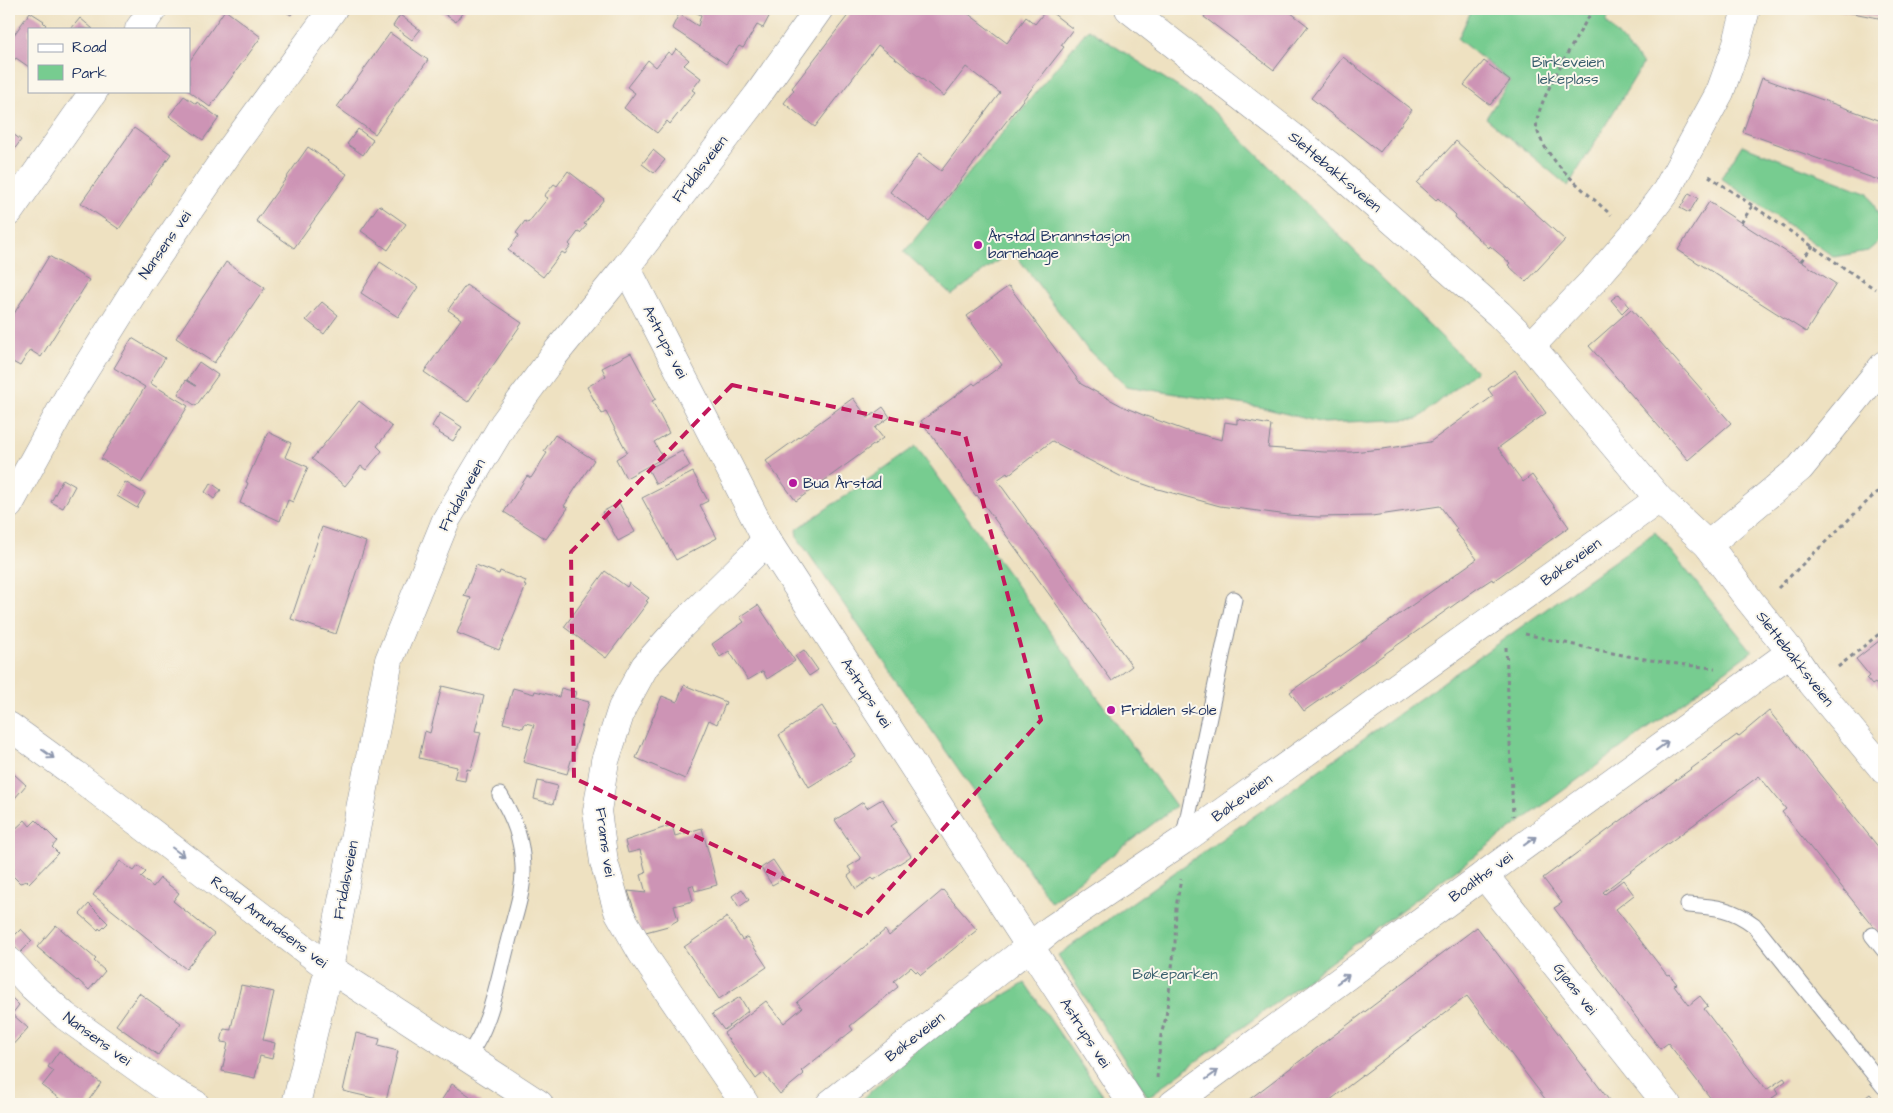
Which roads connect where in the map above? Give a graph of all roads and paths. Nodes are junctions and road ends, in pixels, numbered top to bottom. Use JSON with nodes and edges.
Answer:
{"nodes":[{"id":1,"x":153,"y":9,"type":"edge"},
{"id":2,"x":333,"y":9,"type":"edge"},
{"id":3,"x":819,"y":9,"type":"edge"},
{"id":4,"x":1129,"y":9,"type":"edge"},
{"id":5,"x":1593,"y":9,"type":"edge"},
{"id":6,"x":1746,"y":9,"type":"edge"},
{"id":7,"x":140,"y":28,"type":"edge"},
{"id":8,"x":93,"y":92,"type":"edge"},
{"id":9,"x":1684,"y":159,"type":"junction"},
{"id":10,"x":1753,"y":205,"type":"junction"},
{"id":11,"x":9,"y":212,"type":"edge"},
{"id":12,"x":1741,"y":223,"type":"dead end"},
{"id":13,"x":1633,"y":235,"type":"junction"},
{"id":14,"x":1813,"y":246,"type":"junction"},
{"id":15,"x":1802,"y":261,"type":"dead end"},
{"id":16,"x":626,"y":267,"type":"junction"},
{"id":17,"x":1875,"y":289,"type":"dead end"},
{"id":18,"x":1531,"y":346,"type":"junction"},
{"id":19,"x":1884,"y":365,"type":"edge"},
{"id":20,"x":1884,"y":487,"type":"edge"},
{"id":21,"x":10,"y":496,"type":"edge"},
{"id":22,"x":1659,"y":499,"type":"junction"},
{"id":23,"x":766,"y":539,"type":"junction"},
{"id":24,"x":1708,"y":545,"type":"junction"},
{"id":25,"x":1234,"y":599,"type":"dead end"},
{"id":26,"x":1750,"y":601,"type":"junction"},
{"id":27,"x":1500,"y":623,"type":"junction"},
{"id":28,"x":1884,"y":630,"type":"edge"},
{"id":29,"x":1791,"y":652,"type":"junction"},
{"id":30,"x":1716,"y":668,"type":"dead end"},
{"id":31,"x":1831,"y":673,"type":"dead end"},
{"id":32,"x":9,"y":726,"type":"edge"},
{"id":33,"x":1884,"y":770,"type":"edge"},
{"id":34,"x":500,"y":795,"type":"dead end"},
{"id":35,"x":1182,"y":841,"type":"junction"},
{"id":36,"x":1513,"y":854,"type":"junction"},
{"id":37,"x":1484,"y":874,"type":"junction"},
{"id":38,"x":1688,"y":905,"type":"dead end"},
{"id":39,"x":1872,"y":935,"type":"dead end"},
{"id":40,"x":1029,"y":946,"type":"junction"},
{"id":41,"x":1884,"y":950,"type":"edge"},
{"id":42,"x":9,"y":961,"type":"edge"},
{"id":43,"x":329,"y":968,"type":"junction"},
{"id":44,"x":467,"y":1056,"type":"junction"},
{"id":45,"x":1884,"y":1087,"type":"edge"},
{"id":46,"x":1165,"y":1095,"type":"edge"},
{"id":47,"x":195,"y":1104,"type":"edge"},
{"id":48,"x":296,"y":1104,"type":"edge"},
{"id":49,"x":539,"y":1104,"type":"edge"},
{"id":50,"x":745,"y":1104,"type":"edge"},
{"id":51,"x":830,"y":1104,"type":"edge"},
{"id":52,"x":1132,"y":1104,"type":"edge"},
{"id":53,"x":1666,"y":1104,"type":"edge"}],
"edges":[{"from":1,"to":7,"type":"street"},
{"from":2,"to":21,"type":"street","name":"Nansens vei"},
{"from":3,"to":16,"type":"street","name":"Fridalsveien"},
{"from":4,"to":18,"type":"street","name":"Slettebakksveien"},
{"from":5,"to":13,"type":"path"},
{"from":6,"to":9,"type":"street"},
{"from":8,"to":11,"type":"street"},
{"from":9,"to":10,"type":"path"},
{"from":9,"to":13,"type":"street"},
{"from":10,"to":12,"type":"path"},
{"from":10,"to":14,"type":"path"},
{"from":13,"to":18,"type":"street"},
{"from":14,"to":15,"type":"path"},
{"from":14,"to":17,"type":"path"},
{"from":16,"to":23,"type":"street","name":"Astrups vei"},
{"from":16,"to":43,"type":"street","name":"Fridalsveien"},
{"from":18,"to":22,"type":"street","name":"Slettebakksveien"},
{"from":19,"to":24,"type":"street"},
{"from":20,"to":26,"type":"path"},
{"from":22,"to":24,"type":"street","name":"Slettebakksveien"},
{"from":22,"to":27,"type":"street","name":"Bøkeveien"},
{"from":23,"to":40,"type":"street","name":"Astrups vei"},
{"from":23,"to":50,"type":"street","name":"Frams vei"},
{"from":24,"to":26,"type":"street","name":"Slettebakksveien"},
{"from":25,"to":35,"type":"lane"},
{"from":26,"to":29,"type":"street","name":"Slettebakksveien"},
{"from":27,"to":30,"type":"path"},
{"from":27,"to":35,"type":"street","name":"Bøkeveien"},
{"from":27,"to":36,"type":"path"},
{"from":28,"to":31,"type":"path"},
{"from":29,"to":33,"type":"street","name":"Slettebakksveien"},
{"from":36,"to":29,"type":"street","name":"Boalths vei","one_way":true},
{"from":32,"to":43,"type":"street","name":"Roald Amundsens vei","one_way":true},
{"from":34,"to":44,"type":"lane"},
{"from":35,"to":40,"type":"street","name":"Bøkeveien"},
{"from":35,"to":46,"type":"path"},
{"from":36,"to":37,"type":"street","name":"Boalths vei"},
{"from":46,"to":37,"type":"street","name":"Boalths vei","one_way":true},
{"from":37,"to":53,"type":"street","name":"Gjøas vei"},
{"from":38,"to":45,"type":"lane"},
{"from":39,"to":41,"type":"lane"},
{"from":40,"to":51,"type":"street","name":"Bøkeveien"},
{"from":40,"to":52,"type":"street","name":"Astrups vei"},
{"from":42,"to":47,"type":"street","name":"Nansens vei"},
{"from":43,"to":44,"type":"street","name":"Roald Amundsens vei"},
{"from":43,"to":48,"type":"street","name":"Fridalsveien"},
{"from":44,"to":49,"type":"street","name":"Roald Amundsens vei"}]}
